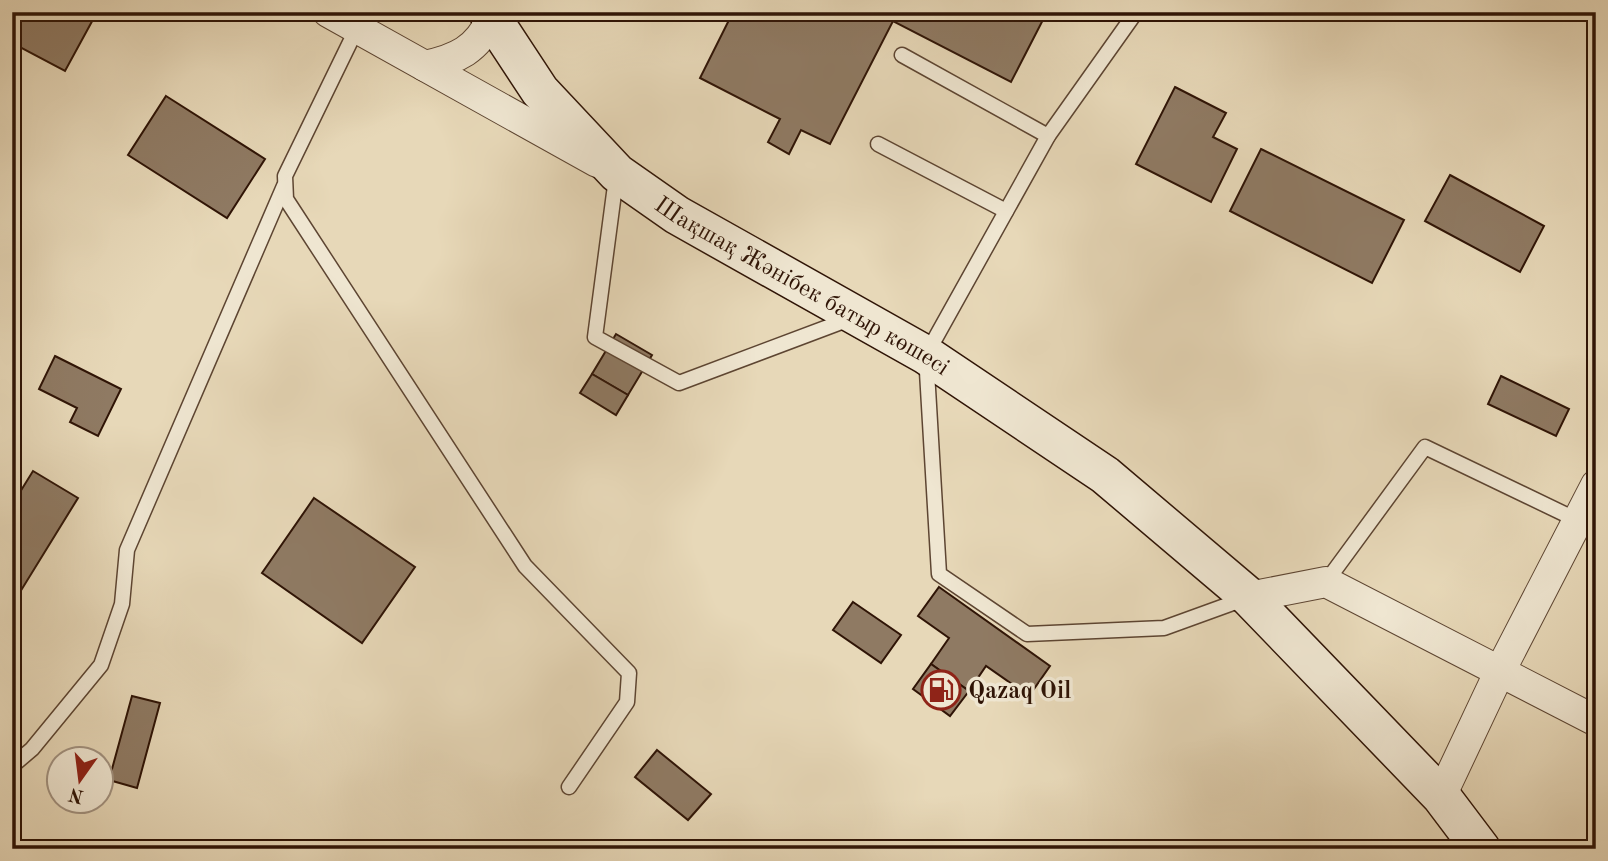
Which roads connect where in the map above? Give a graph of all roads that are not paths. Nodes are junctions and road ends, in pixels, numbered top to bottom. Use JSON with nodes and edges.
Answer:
{"nodes":[{"id":1,"x":328,"y":12,"type":"edge"},
{"id":2,"x":1136,"y":12,"type":"edge"},
{"id":3,"x":490,"y":15,"type":"edge"},
{"id":4,"x":357,"y":28,"type":"junction"},
{"id":5,"x":902,"y":55,"type":"dead end"},
{"id":6,"x":425,"y":66,"type":"junction"},
{"id":7,"x":1048,"y":136,"type":"junction"},
{"id":8,"x":878,"y":144,"type":"dead end"},
{"id":9,"x":617,"y":173,"type":"junction"},
{"id":10,"x":284,"y":186,"type":"junction"},
{"id":11,"x":1006,"y":211,"type":"junction"},
{"id":12,"x":859,"y":316,"type":"junction"},
{"id":13,"x":926,"y":355,"type":"junction"},
{"id":14,"x":1596,"y":485,"type":"edge"},
{"id":15,"x":1577,"y":520,"type":"junction"},
{"id":16,"x":1326,"y":582,"type":"junction"},
{"id":17,"x":1249,"y":597,"type":"junction"},
{"id":18,"x":1499,"y":673,"type":"junction"},
{"id":19,"x":1596,"y":720,"type":"edge"},
{"id":20,"x":12,"y":766,"type":"edge"},
{"id":21,"x":569,"y":787,"type":"dead end"},
{"id":22,"x":1441,"y":796,"type":"junction"},
{"id":23,"x":1481,"y":849,"type":"edge"}],
"edges":[{"from":1,"to":4,"type":"street","name":"Шақшақ Жәнібек батыр көшесі"},
{"from":2,"to":7,"type":"lane"},
{"from":3,"to":6,"type":"street"},
{"from":3,"to":9,"type":"main road"},
{"from":4,"to":6,"type":"street","name":"Шақшақ Жәнібек батыр көшесі"},
{"from":4,"to":10,"type":"lane"},
{"from":5,"to":7,"type":"lane"},
{"from":6,"to":9,"type":"street","name":"Шақшақ Жәнібек батыр көшесі"},
{"from":7,"to":11,"type":"lane"},
{"from":8,"to":11,"type":"lane"},
{"from":9,"to":12,"type":"main road","name":"Шақшақ Жәнібек батыр көшесі"},
{"from":9,"to":12,"type":"lane"},
{"from":10,"to":20,"type":"lane"},
{"from":10,"to":21,"type":"lane"},
{"from":11,"to":13,"type":"lane"},
{"from":12,"to":13,"type":"main road","name":"Шақшақ Жәнібек батыр көшесі"},
{"from":13,"to":17,"type":"main road","name":"Шақшақ Жәнібек батыр көшесі"},
{"from":13,"to":17,"type":"lane"},
{"from":14,"to":15,"type":"street"},
{"from":15,"to":16,"type":"lane"},
{"from":15,"to":18,"type":"street"},
{"from":16,"to":17,"type":"street"},
{"from":16,"to":18,"type":"street"},
{"from":17,"to":22,"type":"main road","name":"Шақшақ Жәнібек батыр көшесі"},
{"from":18,"to":19,"type":"street"},
{"from":18,"to":22,"type":"street"},
{"from":22,"to":23,"type":"main road","name":"Шақшақ Жәнібек батыр көшесі"}]}
